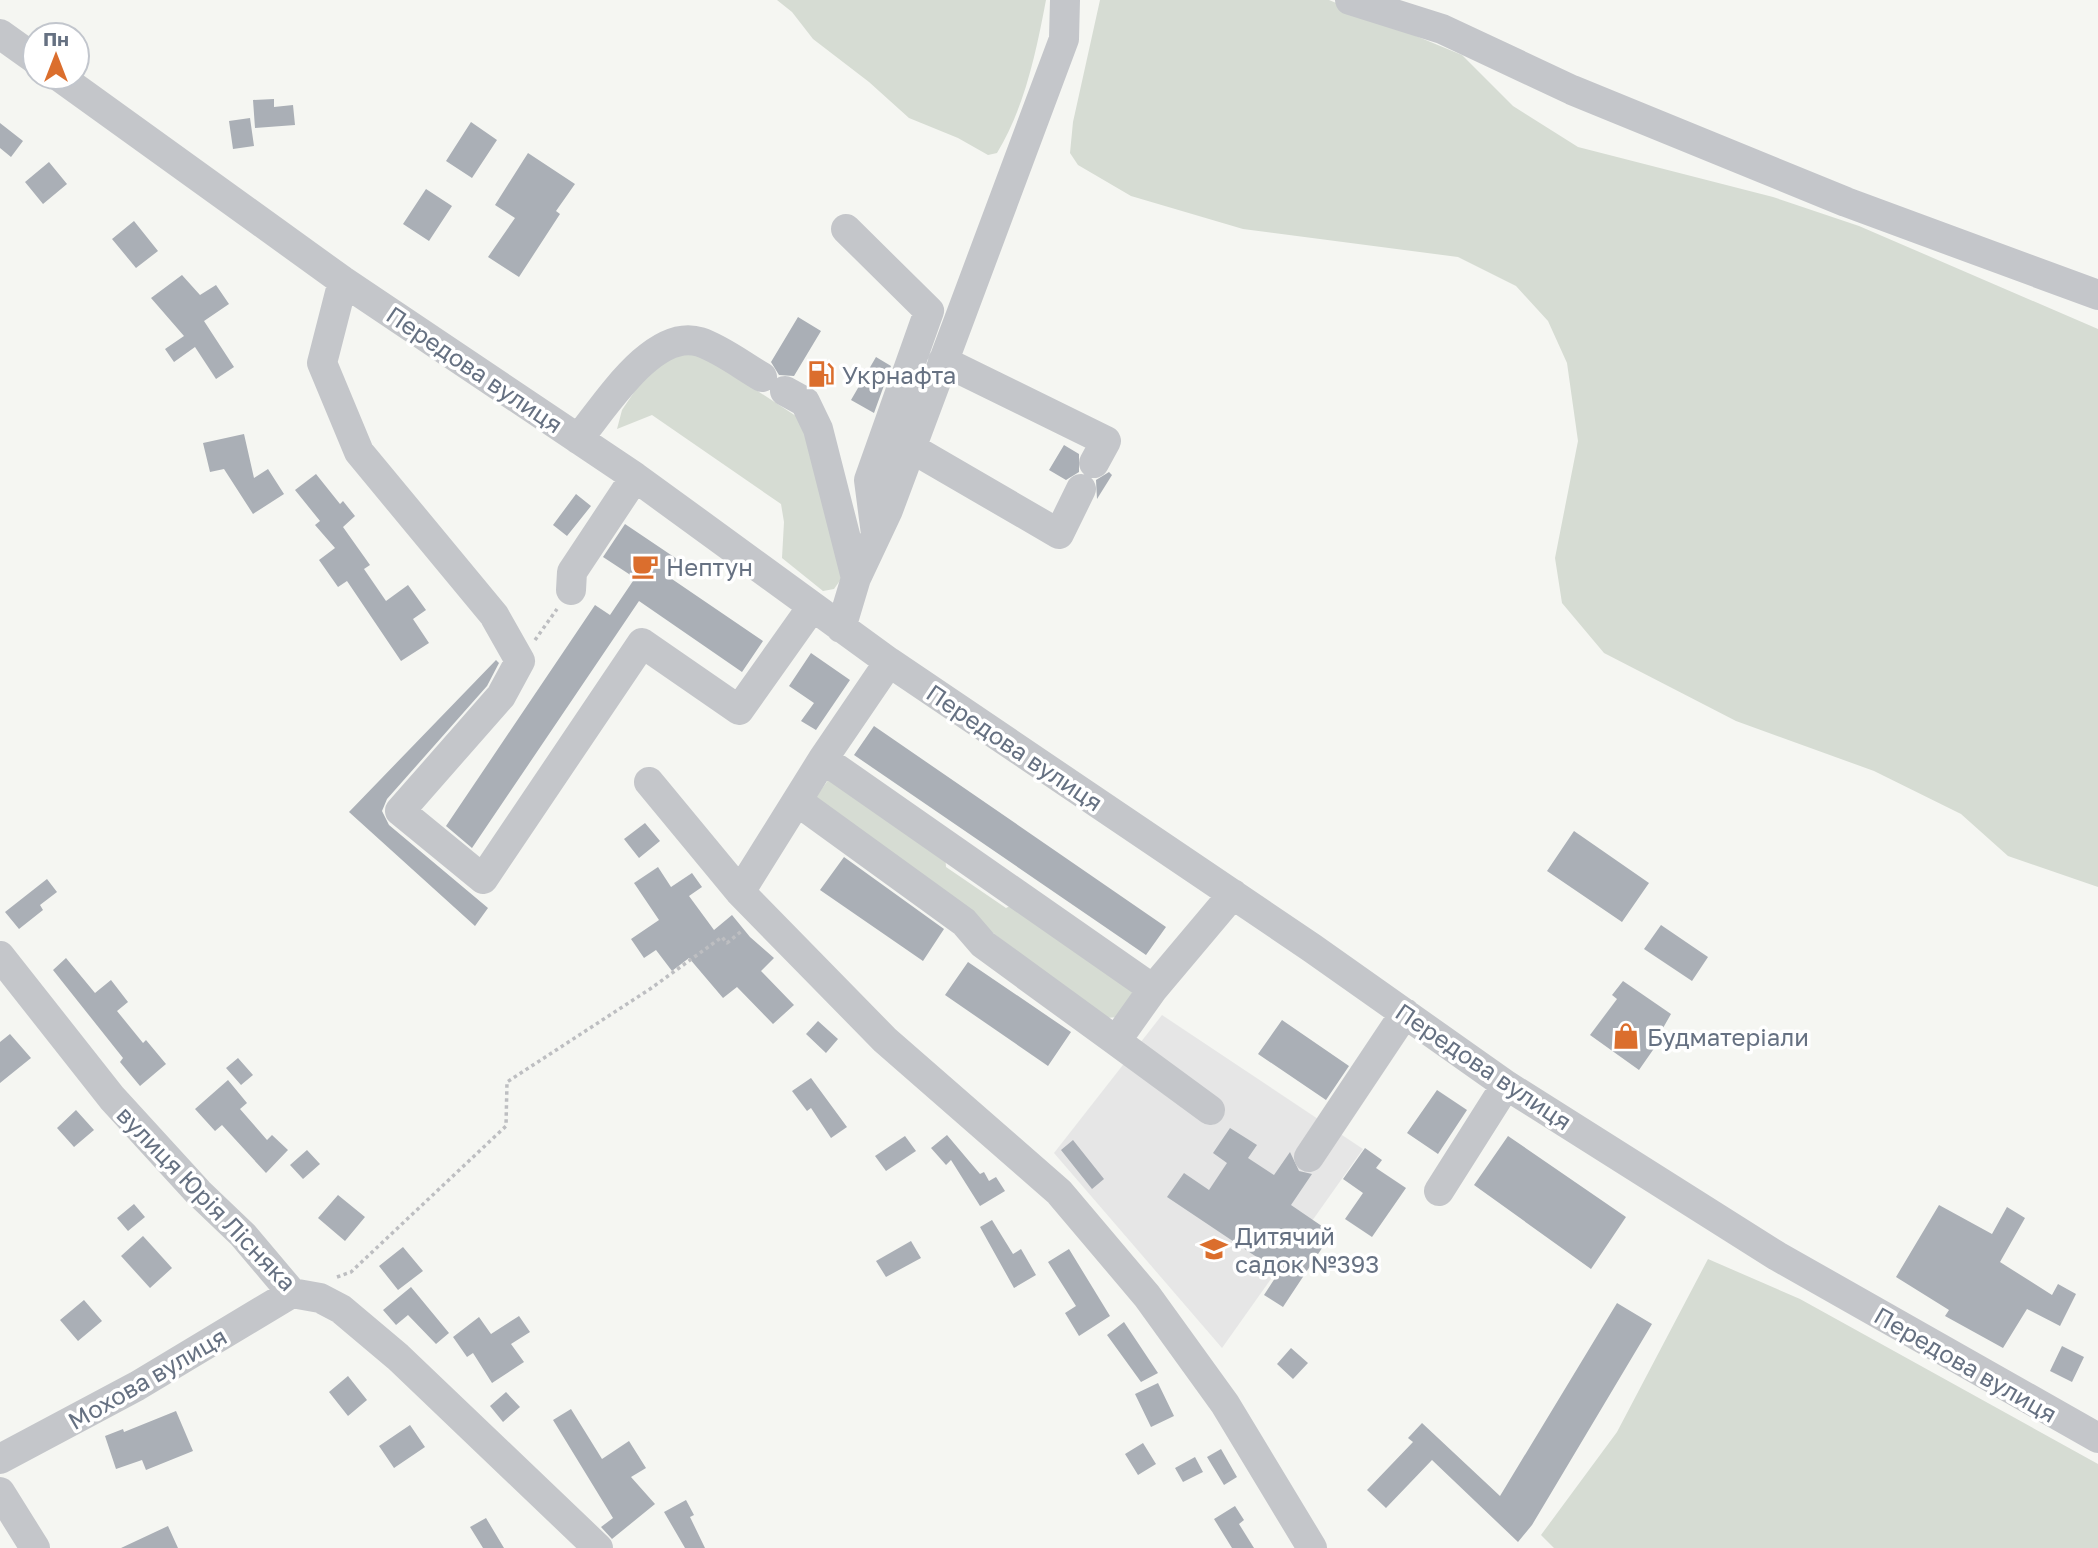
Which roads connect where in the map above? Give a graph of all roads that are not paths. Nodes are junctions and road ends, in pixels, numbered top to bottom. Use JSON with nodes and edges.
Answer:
{"nodes":[{"id":1,"x":1065,"y":0,"type":"edge"},
{"id":2,"x":1350,"y":0,"type":"edge"},
{"id":3,"x":0,"y":34,"type":"edge"},
{"id":4,"x":21,"y":49,"type":"edge"},
{"id":5,"x":79,"y":91,"type":"edge"},
{"id":6,"x":846,"y":229,"type":"dead end"},
{"id":7,"x":343,"y":281,"type":"junction"},
{"id":8,"x":2098,"y":295,"type":"edge"},
{"id":9,"x":943,"y":361,"type":"junction"},
{"id":10,"x":578,"y":439,"type":"junction"},
{"id":11,"x":911,"y":448,"type":"junction"},
{"id":12,"x":635,"y":477,"type":"junction"},
{"id":13,"x":876,"y":534,"type":"junction"},
{"id":14,"x":856,"y":578,"type":"junction"},
{"id":15,"x":571,"y":590,"type":"road end"},
{"id":16,"x":812,"y":607,"type":"junction"},
{"id":17,"x":841,"y":628,"type":"junction"},
{"id":18,"x":889,"y":662,"type":"junction"},
{"id":19,"x":823,"y":759,"type":"junction"},
{"id":20,"x":649,"y":782,"type":"dead end"},
{"id":21,"x":797,"y":801,"type":"junction"},
{"id":22,"x":740,"y":892,"type":"junction"},
{"id":23,"x":1233,"y":894,"type":"junction"},
{"id":24,"x":0,"y":956,"type":"edge"},
{"id":25,"x":1153,"y":989,"type":"junction"},
{"id":26,"x":1405,"y":1013,"type":"junction"},
{"id":27,"x":1116,"y":1041,"type":"junction"},
{"id":28,"x":1506,"y":1085,"type":"junction"},
{"id":29,"x":1210,"y":1110,"type":"dead end"},
{"id":30,"x":1310,"y":1157,"type":"dead end"},
{"id":31,"x":1438,"y":1191,"type":"dead end"},
{"id":32,"x":292,"y":1293,"type":"junction"},
{"id":33,"x":2098,"y":1438,"type":"edge"},
{"id":34,"x":0,"y":1459,"type":"edge"},
{"id":35,"x":0,"y":1492,"type":"edge"},
{"id":36,"x":34,"y":1548,"type":"edge"},
{"id":37,"x":598,"y":1548,"type":"edge"},
{"id":38,"x":1312,"y":1548,"type":"edge"}],
"edges":[{"from":1,"to":9,"type":"street"},
{"from":2,"to":8,"type":"street"},
{"from":3,"to":4,"type":"street"},
{"from":5,"to":7,"type":"street","name":"Передова вулиця"},
{"from":6,"to":13,"type":"street"},
{"from":7,"to":10,"type":"street","name":"Передова вулиця"},
{"from":7,"to":16,"type":"street"},
{"from":9,"to":11,"type":"street"},
{"from":9,"to":11,"type":"street"},
{"from":10,"to":12,"type":"street","name":"Передова вулиця"},
{"from":10,"to":14,"type":"street"},
{"from":11,"to":13,"type":"street"},
{"from":12,"to":15,"type":"street"},
{"from":12,"to":16,"type":"street","name":"Передова вулиця"},
{"from":13,"to":14,"type":"street"},
{"from":14,"to":17,"type":"street"},
{"from":16,"to":17,"type":"street","name":"Передова вулиця"},
{"from":17,"to":18,"type":"street","name":"Передова вулиця"},
{"from":18,"to":19,"type":"street"},
{"from":18,"to":23,"type":"street","name":"Передова вулиця"},
{"from":19,"to":21,"type":"street"},
{"from":19,"to":25,"type":"street"},
{"from":20,"to":22,"type":"street"},
{"from":21,"to":22,"type":"street"},
{"from":21,"to":27,"type":"street"},
{"from":22,"to":38,"type":"street"},
{"from":23,"to":25,"type":"street"},
{"from":23,"to":26,"type":"street","name":"Передова вулиця"},
{"from":24,"to":32,"type":"street","name":"вулиця Юрія Лісняка"},
{"from":25,"to":27,"type":"street"},
{"from":26,"to":28,"type":"street","name":"Передова вулиця"},
{"from":26,"to":30,"type":"street"},
{"from":27,"to":29,"type":"street"},
{"from":28,"to":31,"type":"street"},
{"from":28,"to":33,"type":"street","name":"Передова вулиця"},
{"from":32,"to":34,"type":"street","name":"Мохова вулиця"},
{"from":32,"to":37,"type":"street","name":"вулиця Юрія Лісняка"},
{"from":35,"to":36,"type":"street"}]}
